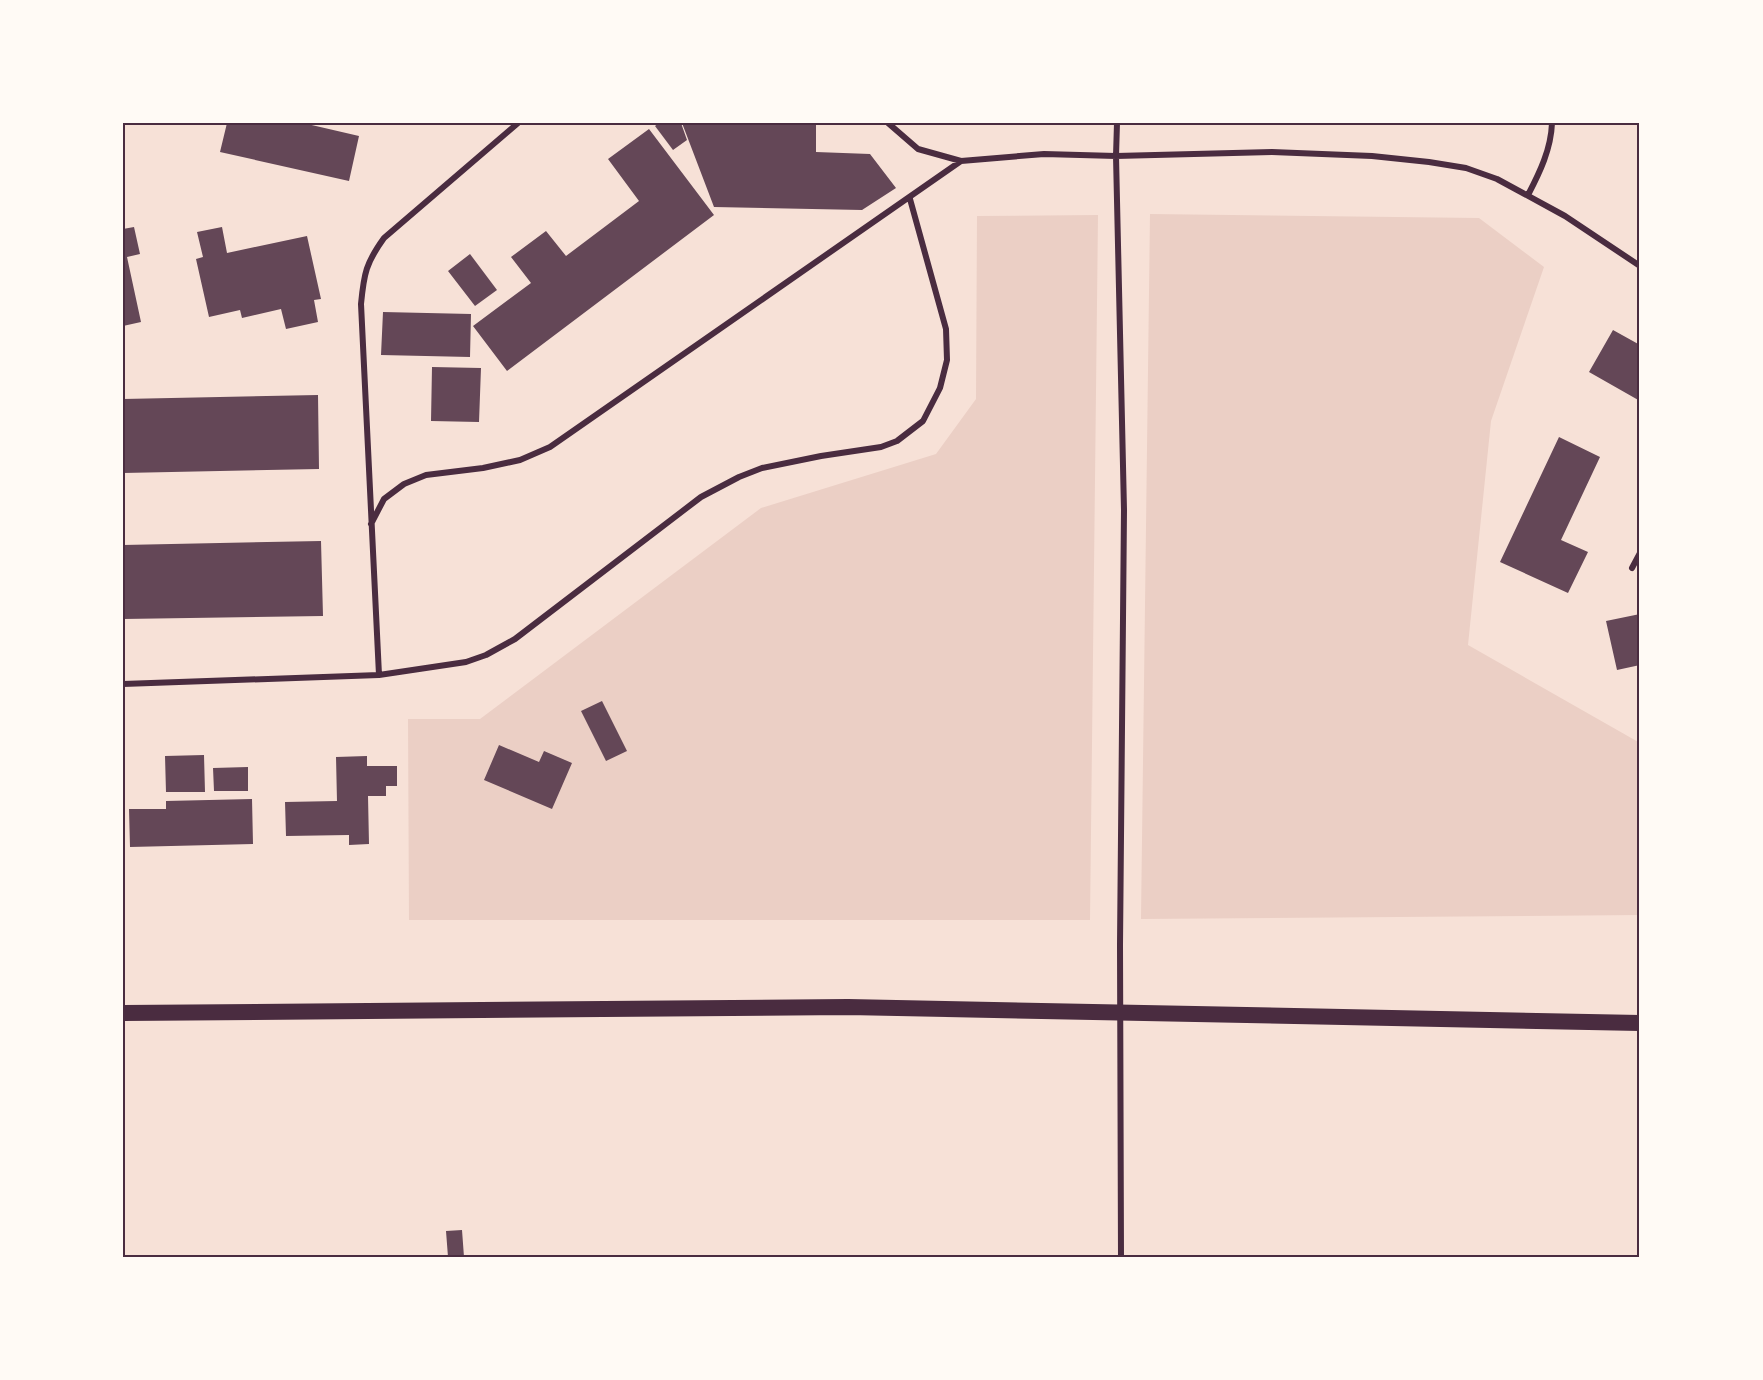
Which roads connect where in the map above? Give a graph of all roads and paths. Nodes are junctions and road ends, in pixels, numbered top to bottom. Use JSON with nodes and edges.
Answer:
{"nodes":[{"id":1,"x":518,"y":123,"type":"edge"},
{"id":2,"x":888,"y":123,"type":"edge"},
{"id":3,"x":1117,"y":123,"type":"edge"},
{"id":4,"x":1552,"y":123,"type":"edge"},
{"id":5,"x":1116,"y":156,"type":"junction"},
{"id":6,"x":961,"y":161,"type":"junction"},
{"id":7,"x":1528,"y":195,"type":"junction"},
{"id":8,"x":910,"y":199,"type":"junction"},
{"id":9,"x":1640,"y":266,"type":"edge"},
{"id":10,"x":371,"y":524,"type":"junction"},
{"id":11,"x":1640,"y":554,"type":"edge"},
{"id":12,"x":1632,"y":568,"type":"dead end"},
{"id":13,"x":379,"y":675,"type":"junction"},
{"id":14,"x":123,"y":684,"type":"edge"},
{"id":15,"x":123,"y":1012,"type":"edge"},
{"id":16,"x":1640,"y":1023,"type":"edge"},
{"id":17,"x":1121,"y":1257,"type":"edge"}],
"edges":[{"from":1,"to":10,"type":"street"},
{"from":2,"to":6,"type":"street"},
{"from":3,"to":5,"type":"street"},
{"from":4,"to":7,"type":"street"},
{"from":5,"to":6,"type":"street"},
{"from":5,"to":7,"type":"street"},
{"from":5,"to":17,"type":"street"},
{"from":6,"to":8,"type":"street"},
{"from":7,"to":9,"type":"street"},
{"from":8,"to":10,"type":"street"},
{"from":8,"to":13,"type":"street"},
{"from":10,"to":13,"type":"street"},
{"from":11,"to":12,"type":"street"},
{"from":13,"to":14,"type":"street"},
{"from":15,"to":16,"type":"highway"}]}
